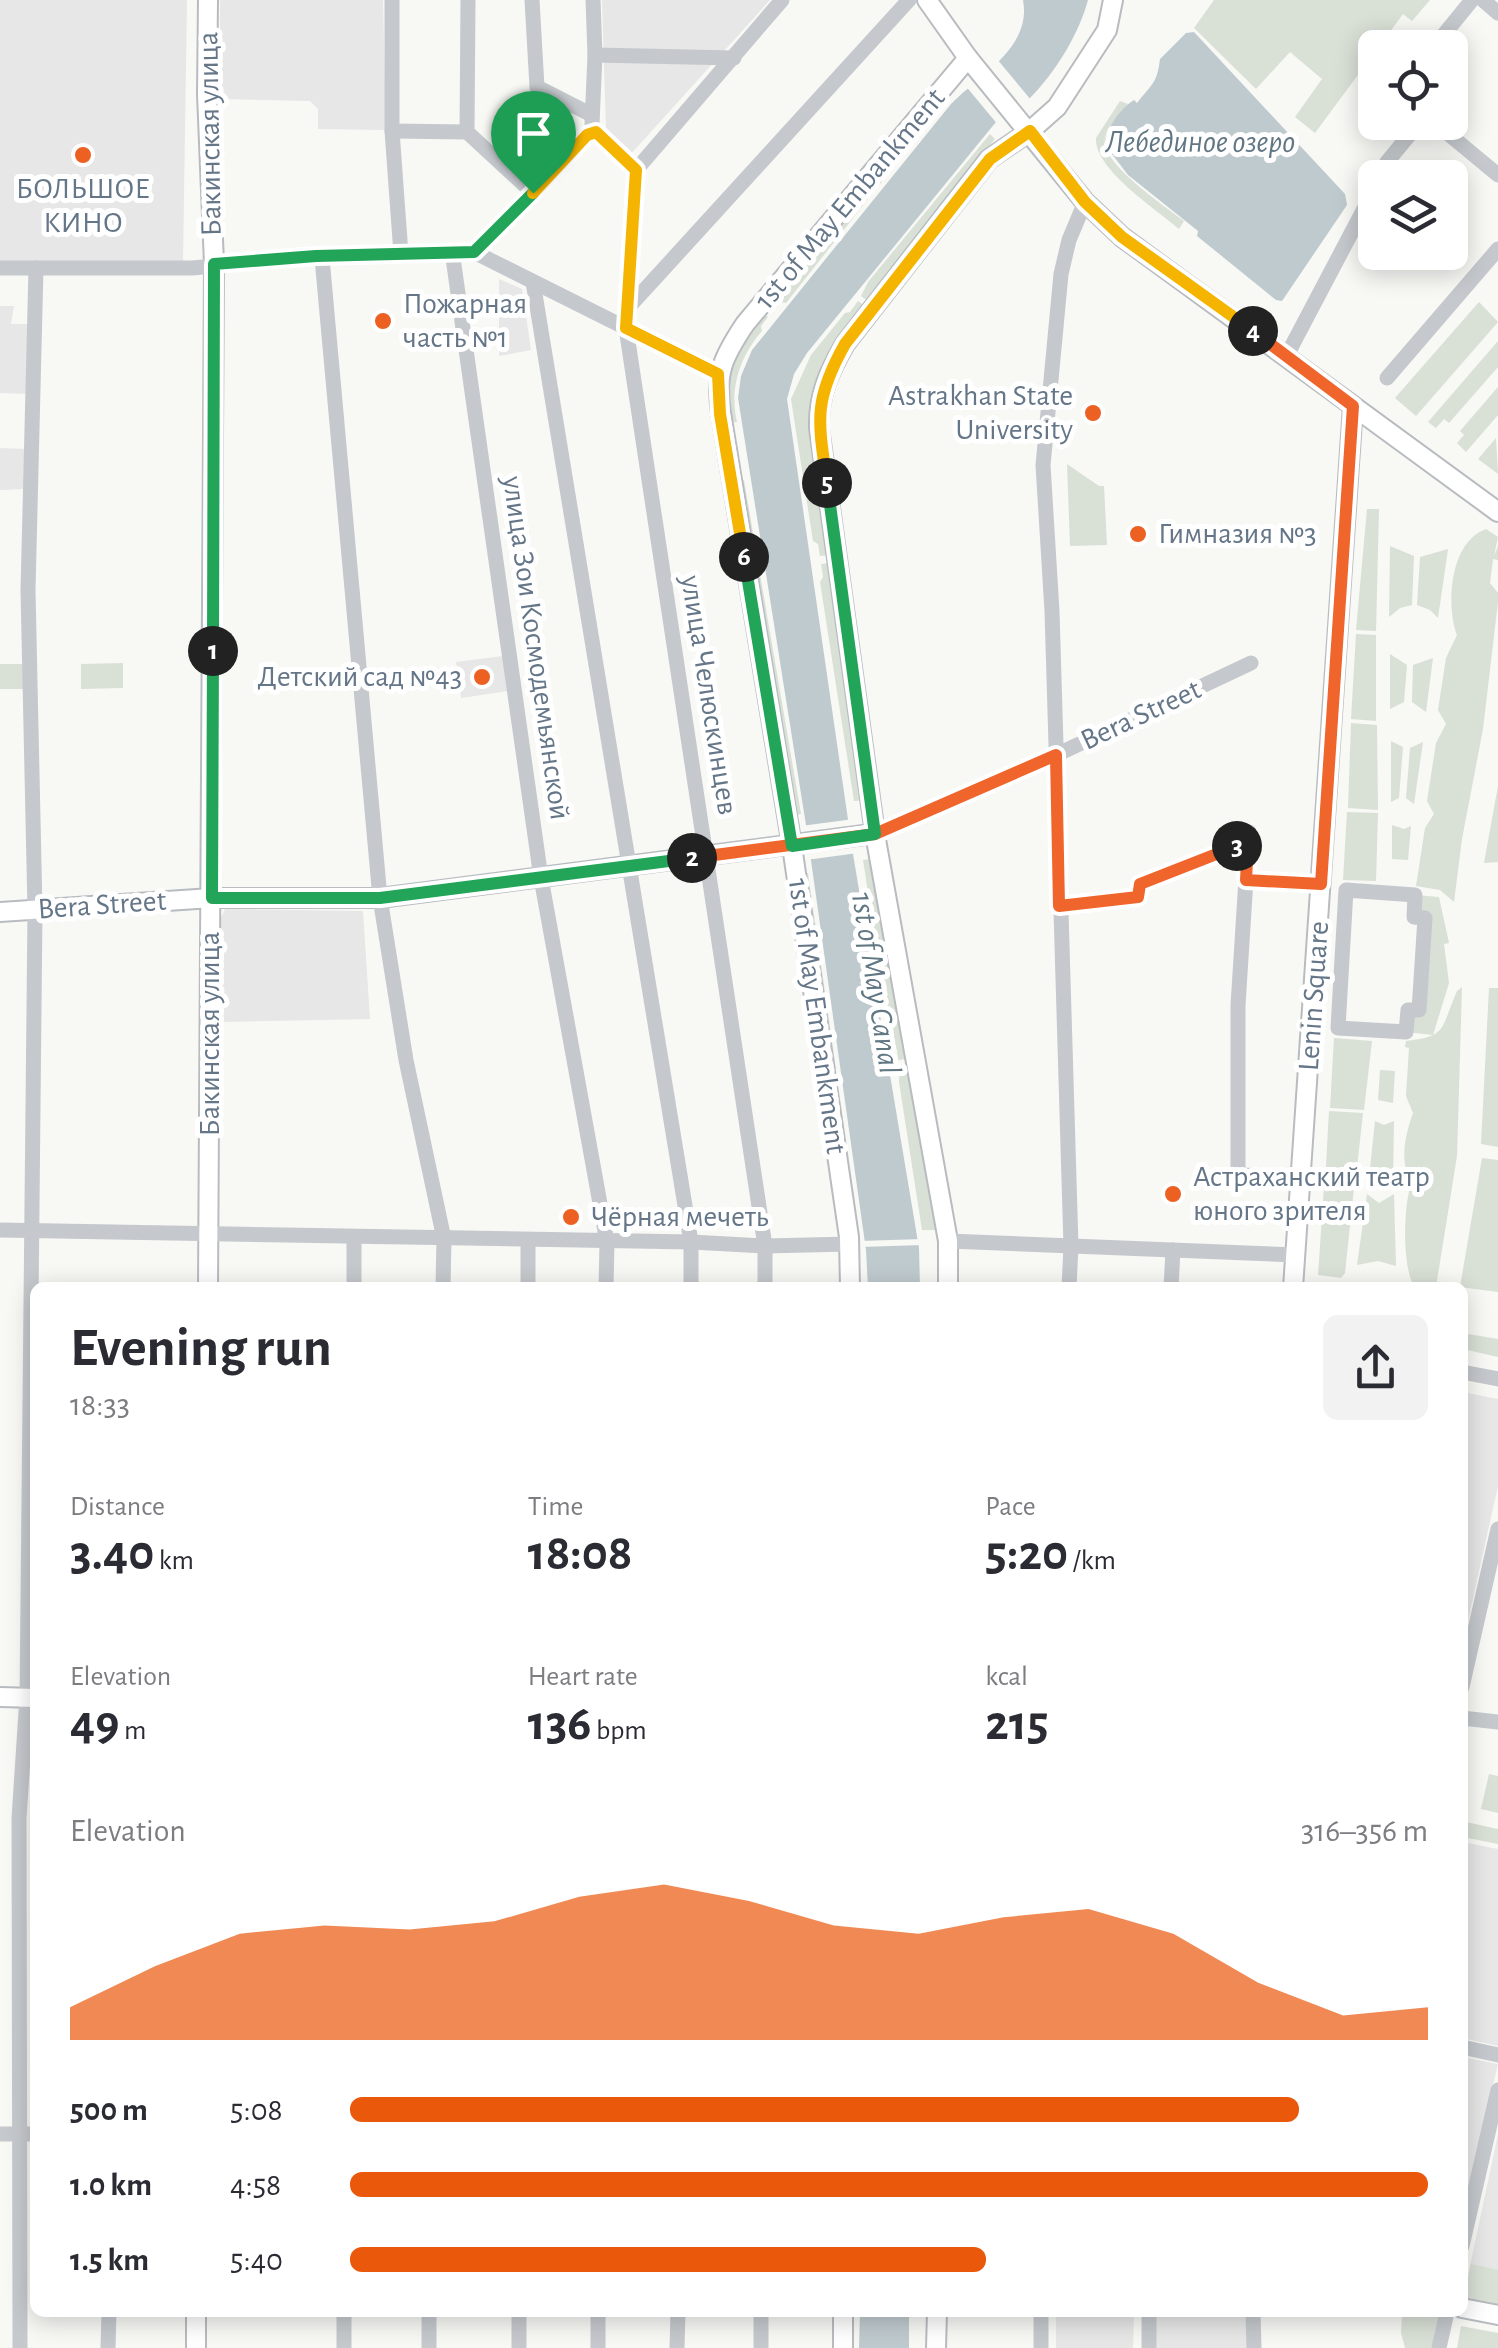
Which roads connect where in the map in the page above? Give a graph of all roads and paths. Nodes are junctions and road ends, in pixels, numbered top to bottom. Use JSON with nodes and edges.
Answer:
{"nodes":[{"id":1,"x":208,"y":0,"type":"edge"},
{"id":2,"x":392,"y":0,"type":"edge"},
{"id":3,"x":468,"y":0,"type":"edge"},
{"id":4,"x":532,"y":0,"type":"edge"},
{"id":5,"x":593,"y":0,"type":"edge"},
{"id":6,"x":782,"y":0,"type":"edge"},
{"id":7,"x":909,"y":0,"type":"edge"},
{"id":8,"x":926,"y":0,"type":"edge"},
{"id":9,"x":1113,"y":0,"type":"edge"},
{"id":10,"x":1472,"y":0,"type":"edge"},
{"id":11,"x":1483,"y":0,"type":"edge"},
{"id":12,"x":1498,"y":13,"type":"edge"},
{"id":13,"x":1448,"y":30,"type":"edge"},
{"id":14,"x":596,"y":55,"type":"junction"},
{"id":15,"x":734,"y":58,"type":"junction"},
{"id":16,"x":972,"y":63,"type":"junction"},
{"id":17,"x":545,"y":91,"type":"junction"},
{"id":18,"x":590,"y":114,"type":"junction"},
{"id":19,"x":392,"y":131,"type":"junction"},
{"id":20,"x":1030,"y":131,"type":"junction"},
{"id":21,"x":467,"y":132,"type":"junction"},
{"id":22,"x":596,"y":132,"type":"junction"},
{"id":23,"x":1406,"y":140,"type":"edge"},
{"id":24,"x":1456,"y":140,"type":"edge"},
{"id":25,"x":1390,"y":160,"type":"edge"},
{"id":26,"x":504,"y":166,"type":"junction"},
{"id":27,"x":636,"y":170,"type":"junction"},
{"id":28,"x":1498,"y":175,"type":"edge"},
{"id":29,"x":533,"y":193,"type":"junction"},
{"id":30,"x":1085,"y":202,"type":"junction"},
{"id":31,"x":1358,"y":220,"type":"edge"},
{"id":32,"x":1498,"y":249,"type":"edge"},
{"id":33,"x":452,"y":251,"type":"junction"},
{"id":34,"x":474,"y":252,"type":"junction"},
{"id":35,"x":401,"y":254,"type":"junction"},
{"id":36,"x":322,"y":258,"type":"junction"},
{"id":37,"x":214,"y":264,"type":"junction"},
{"id":38,"x":0,"y":268,"type":"edge"},
{"id":39,"x":36,"y":268,"type":"junction"},
{"id":40,"x":534,"y":282,"type":"junction"},
{"id":41,"x":626,"y":309,"type":"junction"},
{"id":42,"x":626,"y":328,"type":"junction"},
{"id":43,"x":1287,"y":356,"type":"junction"},
{"id":44,"x":718,"y":374,"type":"junction"},
{"id":45,"x":1386,"y":378,"type":"dead end"},
{"id":46,"x":1353,"y":406,"type":"junction"},
{"id":47,"x":1498,"y":512,"type":"edge"},
{"id":48,"x":1252,"y":663,"type":"dead end"},
{"id":49,"x":1056,"y":755,"type":"junction"},
{"id":50,"x":870,"y":835,"type":"junction"},
{"id":51,"x":796,"y":845,"type":"junction"},
{"id":52,"x":706,"y":856,"type":"junction"},
{"id":53,"x":628,"y":868,"type":"junction"},
{"id":54,"x":541,"y":878,"type":"junction"},
{"id":55,"x":1246,"y":880,"type":"junction"},
{"id":56,"x":1321,"y":884,"type":"junction"},
{"id":57,"x":212,"y":898,"type":"junction"},
{"id":58,"x":380,"y":898,"type":"junction"},
{"id":59,"x":1059,"y":906,"type":"junction"},
{"id":60,"x":35,"y":910,"type":"junction"},
{"id":61,"x":0,"y":912,"type":"edge"},
{"id":62,"x":1338,"y":1028,"type":"joint"},
{"id":63,"x":1302,"y":1177,"type":"junction"},
{"id":64,"x":0,"y":1230,"type":"edge"},
{"id":65,"x":32,"y":1231,"type":"junction"},
{"id":66,"x":210,"y":1233,"type":"junction"},
{"id":67,"x":354,"y":1237,"type":"junction"},
{"id":68,"x":444,"y":1239,"type":"junction"},
{"id":69,"x":528,"y":1240,"type":"junction"},
{"id":70,"x":948,"y":1241,"type":"junction"},
{"id":71,"x":607,"y":1242,"type":"junction"},
{"id":72,"x":691,"y":1242,"type":"junction"},
{"id":73,"x":850,"y":1244,"type":"junction"},
{"id":74,"x":765,"y":1246,"type":"junction"},
{"id":75,"x":1072,"y":1246,"type":"junction"},
{"id":76,"x":1173,"y":1250,"type":"junction"},
{"id":77,"x":1296,"y":1275,"type":"edge"},
{"id":78,"x":32,"y":1282,"type":"edge"},
{"id":79,"x":208,"y":1282,"type":"edge"},
{"id":80,"x":354,"y":1282,"type":"edge"},
{"id":81,"x":443,"y":1282,"type":"edge"},
{"id":82,"x":528,"y":1282,"type":"edge"},
{"id":83,"x":606,"y":1282,"type":"edge"},
{"id":84,"x":690,"y":1282,"type":"edge"},
{"id":85,"x":765,"y":1282,"type":"edge"},
{"id":86,"x":850,"y":1282,"type":"edge"},
{"id":87,"x":948,"y":1282,"type":"edge"},
{"id":88,"x":1070,"y":1282,"type":"edge"},
{"id":89,"x":1171,"y":1282,"type":"edge"},
{"id":90,"x":1468,"y":1373,"type":"edge"},
{"id":91,"x":1498,"y":1379,"type":"edge"},
{"id":92,"x":1498,"y":1529,"type":"edge"},
{"id":93,"x":1468,"y":1661,"type":"edge"},
{"id":94,"x":0,"y":1697,"type":"edge"},
{"id":95,"x":30,"y":1698,"type":"edge"},
{"id":96,"x":30,"y":1708,"type":"edge"},
{"id":97,"x":1468,"y":1719,"type":"edge"},
{"id":98,"x":1498,"y":1722,"type":"edge"},
{"id":99,"x":1468,"y":2048,"type":"edge"},
{"id":100,"x":1498,"y":2055,"type":"edge"},
{"id":101,"x":1498,"y":2090,"type":"edge"},
{"id":102,"x":0,"y":2134,"type":"edge"},
{"id":103,"x":27,"y":2134,"type":"edge"},
{"id":104,"x":1468,"y":2220,"type":"edge"},
{"id":105,"x":1468,"y":2309,"type":"edge"},
{"id":106,"x":1498,"y":2314,"type":"edge"},
{"id":107,"x":109,"y":2317,"type":"edge"},
{"id":108,"x":196,"y":2317,"type":"edge"},
{"id":109,"x":344,"y":2317,"type":"edge"},
{"id":110,"x":429,"y":2317,"type":"edge"},
{"id":111,"x":519,"y":2317,"type":"edge"},
{"id":112,"x":598,"y":2317,"type":"edge"},
{"id":113,"x":678,"y":2317,"type":"edge"},
{"id":114,"x":761,"y":2317,"type":"edge"},
{"id":115,"x":843,"y":2317,"type":"edge"},
{"id":116,"x":937,"y":2317,"type":"edge"},
{"id":117,"x":1041,"y":2317,"type":"edge"},
{"id":118,"x":1149,"y":2317,"type":"edge"},
{"id":119,"x":1253,"y":2317,"type":"edge"},
{"id":120,"x":1446,"y":2317,"type":"edge"},
{"id":121,"x":20,"y":2348,"type":"edge"},
{"id":122,"x":108,"y":2348,"type":"edge"},
{"id":123,"x":196,"y":2348,"type":"edge"},
{"id":124,"x":344,"y":2348,"type":"edge"},
{"id":125,"x":429,"y":2348,"type":"edge"},
{"id":126,"x":519,"y":2348,"type":"edge"},
{"id":127,"x":598,"y":2348,"type":"edge"},
{"id":128,"x":676,"y":2348,"type":"edge"},
{"id":129,"x":761,"y":2348,"type":"edge"},
{"id":130,"x":842,"y":2348,"type":"edge"},
{"id":131,"x":936,"y":2348,"type":"edge"},
{"id":132,"x":1041,"y":2348,"type":"edge"},
{"id":133,"x":1149,"y":2348,"type":"edge"},
{"id":134,"x":1254,"y":2348,"type":"edge"},
{"id":135,"x":1439,"y":2348,"type":"edge"}],
"edges":[{"from":1,"to":37,"type":"main road","name":"Бакинская улица"},
{"from":2,"to":19,"type":"street"},
{"from":3,"to":21,"type":"street"},
{"from":4,"to":17,"type":"street"},
{"from":5,"to":14,"type":"street"},
{"from":6,"to":15,"type":"street"},
{"from":7,"to":41,"type":"street"},
{"from":8,"to":16,"type":"main road"},
{"from":9,"to":20,"type":"main road"},
{"from":10,"to":13,"type":"street"},
{"from":11,"to":12,"type":"street"},
{"from":14,"to":15,"type":"street"},
{"from":14,"to":18,"type":"street"},
{"from":15,"to":27,"type":"street"},
{"from":16,"to":20,"type":"main road"},
{"from":16,"to":44,"type":"main road","name":"1st of May Embankment"},
{"from":17,"to":18,"type":"street"},
{"from":17,"to":26,"type":"street"},
{"from":18,"to":22,"type":"street"},
{"from":19,"to":21,"type":"street"},
{"from":19,"to":35,"type":"street"},
{"from":20,"to":30,"type":"main road"},
{"from":20,"to":50,"type":"main road"},
{"from":21,"to":26,"type":"street"},
{"from":22,"to":27,"type":"street"},
{"from":22,"to":29,"type":"street"},
{"from":23,"to":25,"type":"street"},
{"from":24,"to":28,"type":"street"},
{"from":26,"to":29,"type":"street"},
{"from":27,"to":41,"type":"street","name":"улица Челюскинцев"},
{"from":29,"to":34,"type":"street"},
{"from":30,"to":43,"type":"main road"},
{"from":30,"to":49,"type":"street"},
{"from":31,"to":43,"type":"street"},
{"from":32,"to":45,"type":"street"},
{"from":33,"to":34,"type":"street"},
{"from":33,"to":35,"type":"street"},
{"from":33,"to":54,"type":"street","name":"улица Зои Космодемьянской"},
{"from":34,"to":40,"type":"street"},
{"from":35,"to":36,"type":"street"},
{"from":36,"to":37,"type":"street"},
{"from":36,"to":58,"type":"street"},
{"from":37,"to":39,"type":"street"},
{"from":37,"to":57,"type":"main road","name":"Бакинская улица"},
{"from":38,"to":39,"type":"street"},
{"from":39,"to":60,"type":"street"},
{"from":40,"to":42,"type":"street"},
{"from":40,"to":53,"type":"street"},
{"from":41,"to":42,"type":"street","name":"улица Челюскинцев"},
{"from":42,"to":44,"type":"street"},
{"from":42,"to":52,"type":"street","name":"улица Челюскинцев"},
{"from":43,"to":46,"type":"main road"},
{"from":44,"to":51,"type":"main road","name":"1st of May Embankment"},
{"from":46,"to":47,"type":"main road"},
{"from":46,"to":56,"type":"main road","name":"Lenin Square"},
{"from":48,"to":49,"type":"street","name":"Bera Street"},
{"from":49,"to":50,"type":"street","name":"Bera Street"},
{"from":49,"to":59,"type":"street"},
{"from":50,"to":51,"type":"main road","name":"Bera Street"},
{"from":50,"to":70,"type":"main road"},
{"from":51,"to":52,"type":"main road","name":"Bera Street"},
{"from":51,"to":73,"type":"main road","name":"1st of May Embankment"},
{"from":52,"to":53,"type":"main road","name":"Bera Street"},
{"from":52,"to":74,"type":"street","name":"улица Челюскинцев"},
{"from":53,"to":54,"type":"main road","name":"Bera Street"},
{"from":53,"to":72,"type":"street"},
{"from":54,"to":58,"type":"main road","name":"Bera Street"},
{"from":54,"to":71,"type":"street","name":"улица Зои Космодемьянской"},
{"from":55,"to":56,"type":"street"},
{"from":55,"to":59,"type":"street"},
{"from":55,"to":63,"type":"street"},
{"from":56,"to":63,"type":"main road","name":"Lenin Square"},
{"from":57,"to":58,"type":"main road","name":"Bera Street"},
{"from":57,"to":60,"type":"main road","name":"Bera Street"},
{"from":57,"to":66,"type":"main road","name":"Бакинская улица"},
{"from":58,"to":68,"type":"street"},
{"from":59,"to":75,"type":"street"},
{"from":60,"to":61,"type":"main road","name":"Bera Street"},
{"from":60,"to":65,"type":"street"},
{"from":62,"to":62,"type":"street","name":"Lenin Square"},
{"from":63,"to":77,"type":"main road","name":"Lenin Square"},
{"from":64,"to":65,"type":"street"},
{"from":65,"to":66,"type":"street"},
{"from":65,"to":78,"type":"street"},
{"from":66,"to":67,"type":"street"},
{"from":66,"to":79,"type":"main road","name":"Бакинская улица"},
{"from":67,"to":68,"type":"street"},
{"from":67,"to":80,"type":"street"},
{"from":68,"to":69,"type":"street"},
{"from":68,"to":81,"type":"street"},
{"from":69,"to":71,"type":"street"},
{"from":69,"to":82,"type":"street"},
{"from":70,"to":75,"type":"street"},
{"from":70,"to":87,"type":"main road"},
{"from":71,"to":72,"type":"street"},
{"from":71,"to":83,"type":"street","name":"улица Зои Космодемьянской"},
{"from":72,"to":74,"type":"street"},
{"from":72,"to":84,"type":"street"},
{"from":73,"to":74,"type":"street"},
{"from":73,"to":86,"type":"main road","name":"1st of May Embankment"},
{"from":74,"to":85,"type":"street","name":"улица Челюскинцев"},
{"from":75,"to":76,"type":"street"},
{"from":75,"to":88,"type":"street"},
{"from":76,"to":77,"type":"street"},
{"from":76,"to":89,"type":"street"},
{"from":90,"to":91,"type":"street"},
{"from":92,"to":93,"type":"street"},
{"from":94,"to":95,"type":"main road"},
{"from":96,"to":103,"type":"street"},
{"from":97,"to":98,"type":"street"},
{"from":99,"to":100,"type":"street"},
{"from":101,"to":104,"type":"street"},
{"from":102,"to":103,"type":"street"},
{"from":103,"to":121,"type":"street"},
{"from":105,"to":106,"type":"main road"},
{"from":107,"to":122,"type":"street"},
{"from":108,"to":123,"type":"main road"},
{"from":109,"to":124,"type":"street"},
{"from":110,"to":125,"type":"street"},
{"from":111,"to":126,"type":"street"},
{"from":112,"to":127,"type":"street"},
{"from":113,"to":128,"type":"street"},
{"from":114,"to":129,"type":"street"},
{"from":115,"to":130,"type":"main road"},
{"from":116,"to":131,"type":"main road"},
{"from":117,"to":132,"type":"street"},
{"from":118,"to":133,"type":"street"},
{"from":119,"to":134,"type":"street"},
{"from":120,"to":135,"type":"street"}]}
